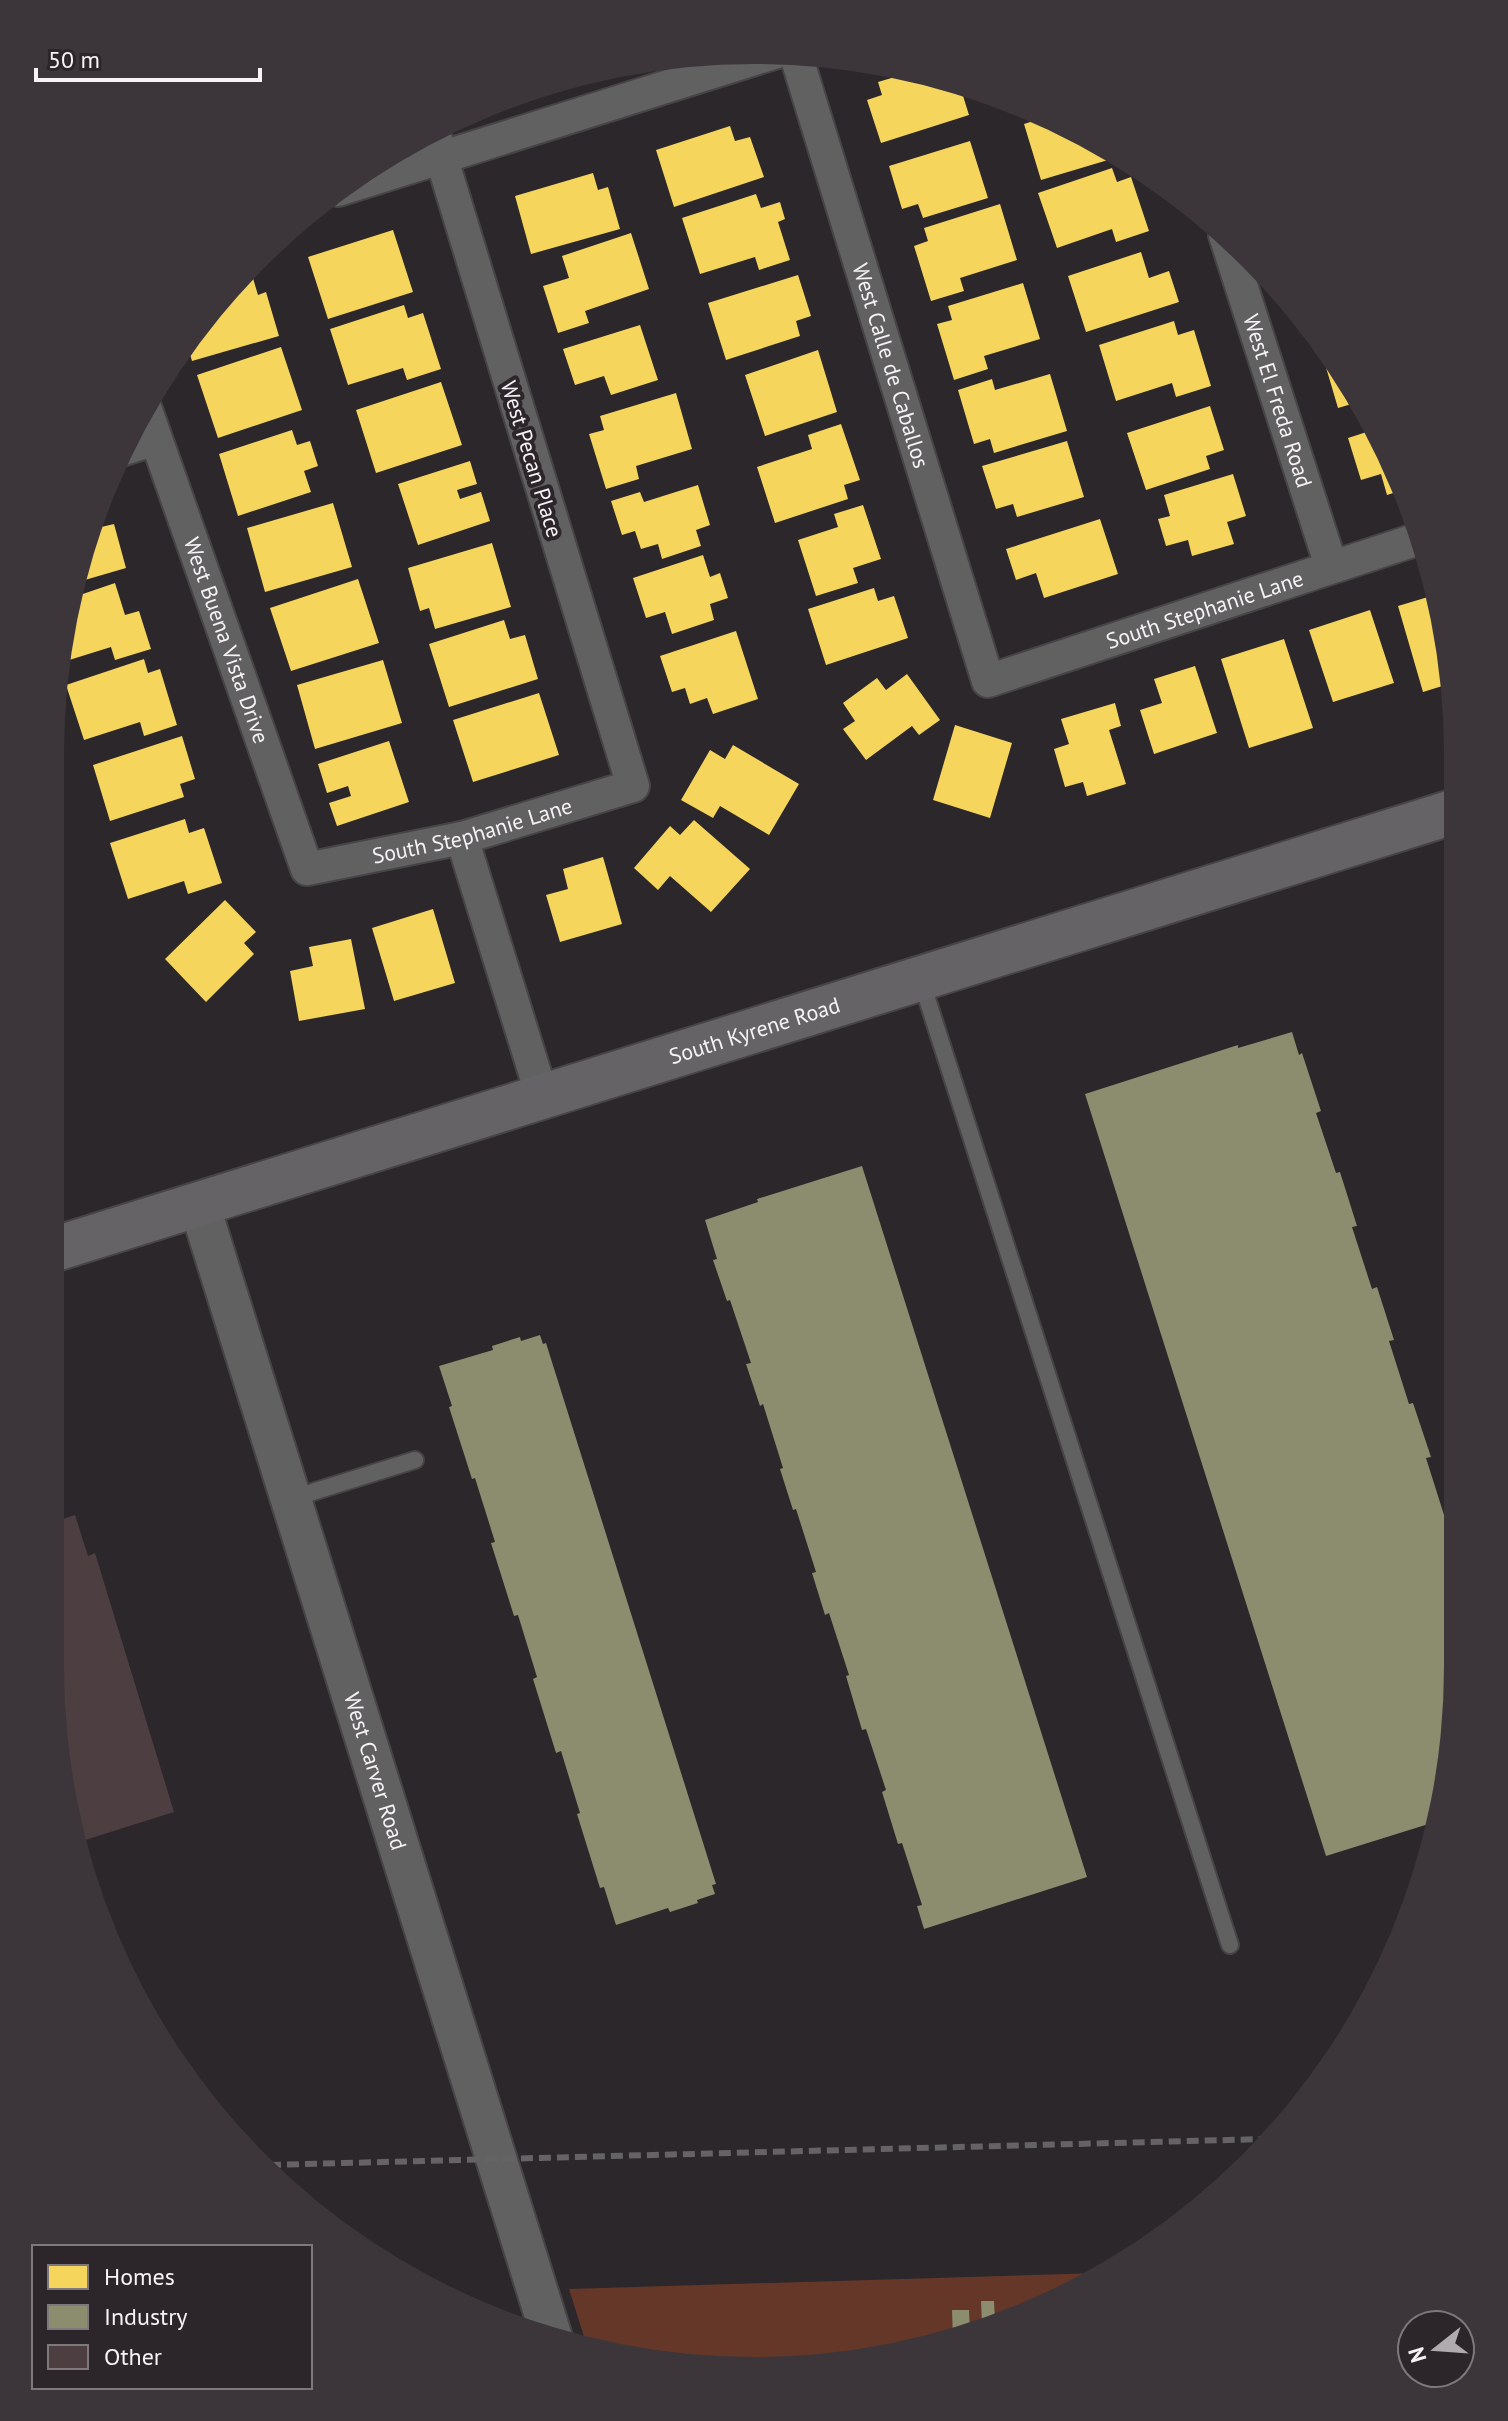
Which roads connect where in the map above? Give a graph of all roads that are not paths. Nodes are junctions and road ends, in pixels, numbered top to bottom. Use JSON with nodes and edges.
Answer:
{"nodes":[{"id":1,"x":731,"y":65,"type":"edge"},
{"id":2,"x":799,"y":65,"type":"edge"},
{"id":3,"x":436,"y":144,"type":"edge"},
{"id":4,"x":405,"y":159,"type":"edge"},
{"id":5,"x":1232,"y":256,"type":"edge"},
{"id":6,"x":151,"y":425,"type":"edge"},
{"id":7,"x":1410,"y":541,"type":"edge"},
{"id":8,"x":1331,"y":566,"type":"junction"},
{"id":9,"x":988,"y":681,"type":"joint"},
{"id":10,"x":633,"y":786,"type":"joint"},
{"id":11,"x":1444,"y":815,"type":"edge"},
{"id":12,"x":462,"y":838,"type":"junction"},
{"id":13,"x":307,"y":869,"type":"joint"},
{"id":14,"x":921,"y":978,"type":"junction"},
{"id":15,"x":542,"y":1096,"type":"junction"},
{"id":16,"x":199,"y":1204,"type":"junction"},
{"id":17,"x":64,"y":1246,"type":"edge"},
{"id":18,"x":415,"y":1460,"type":"dead end"},
{"id":19,"x":290,"y":1499,"type":"junction"},
{"id":20,"x":1230,"y":1945,"type":"dead end"},
{"id":21,"x":548,"y":2325,"type":"edge"}],
"edges":[{"from":1,"to":3,"type":"street"},
{"from":2,"to":9,"type":"street","name":"West Calle de Caballos"},
{"from":3,"to":4,"type":"street"},
{"from":3,"to":10,"type":"street","name":"West Pecan Place"},
{"from":5,"to":8,"type":"street","name":"West El Freda Road"},
{"from":6,"to":13,"type":"street","name":"West Buena Vista Drive"},
{"from":7,"to":8,"type":"street","name":"South Stephanie Lane"},
{"from":8,"to":9,"type":"street","name":"South Stephanie Lane"},
{"from":10,"to":12,"type":"street","name":"South Stephanie Lane"},
{"from":11,"to":14,"type":"main road","name":"South Kyrene Road"},
{"from":12,"to":13,"type":"street","name":"South Stephanie Lane"},
{"from":12,"to":15,"type":"street"},
{"from":14,"to":15,"type":"main road","name":"South Kyrene Road"},
{"from":14,"to":20,"type":"lane"},
{"from":15,"to":16,"type":"main road","name":"South Kyrene Road"},
{"from":16,"to":17,"type":"main road","name":"South Kyrene Road"},
{"from":16,"to":19,"type":"street","name":"West Carver Road"},
{"from":18,"to":19,"type":"lane"},
{"from":19,"to":21,"type":"street","name":"West Carver Road"}]}
